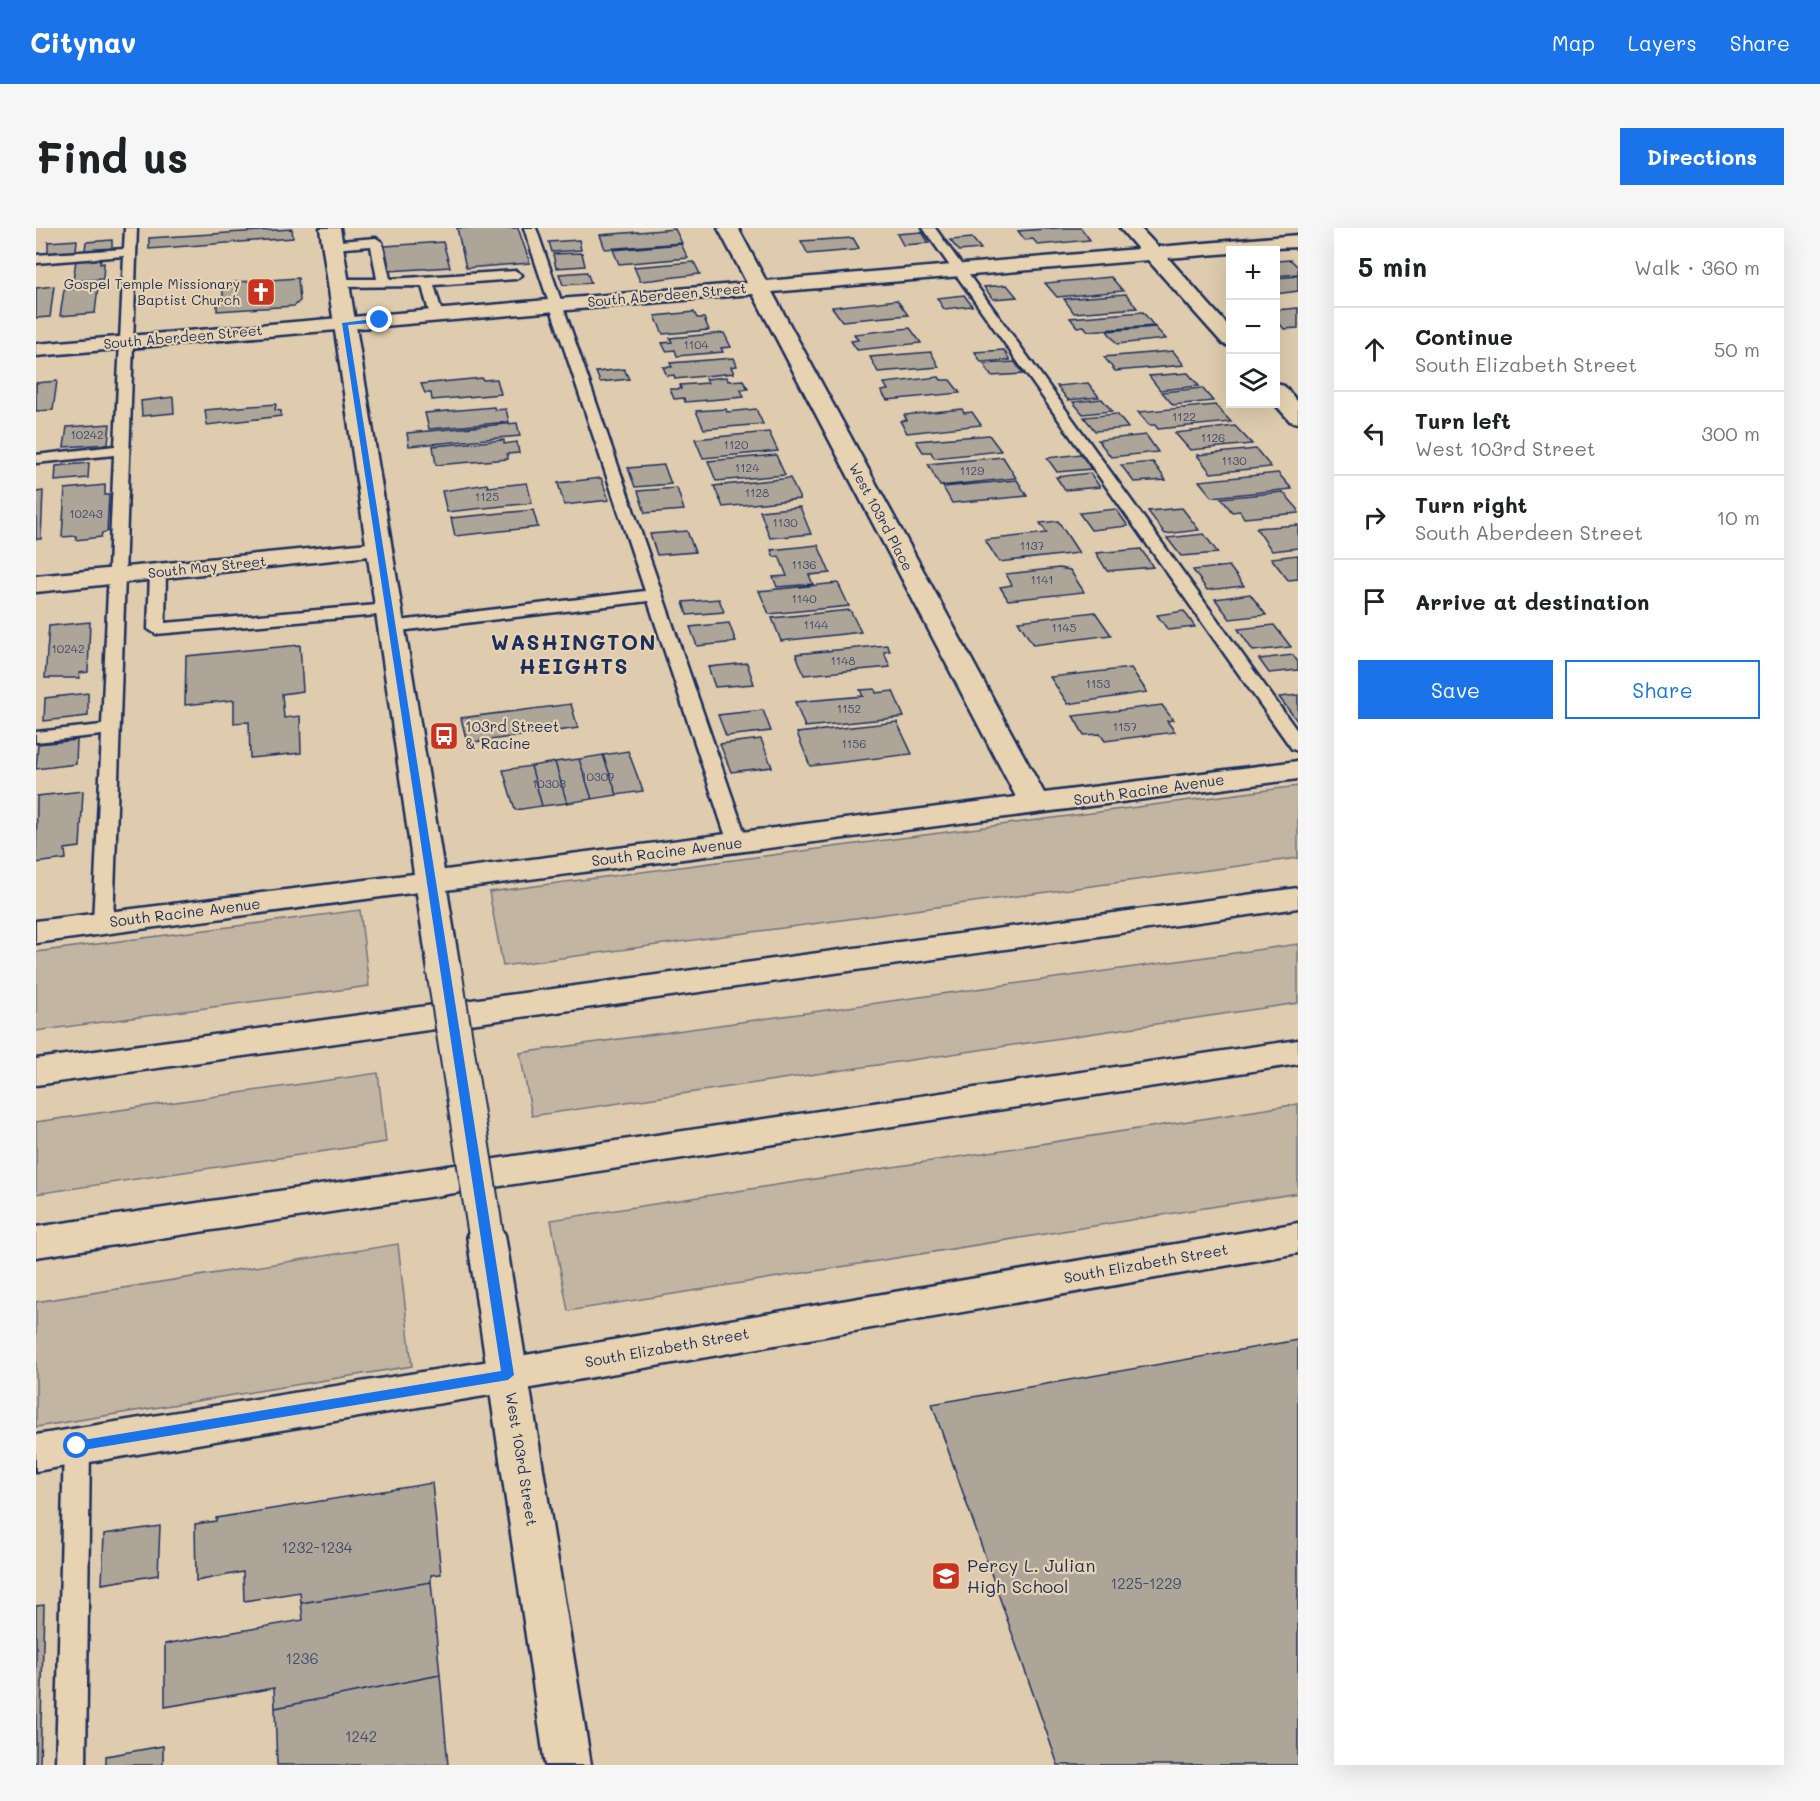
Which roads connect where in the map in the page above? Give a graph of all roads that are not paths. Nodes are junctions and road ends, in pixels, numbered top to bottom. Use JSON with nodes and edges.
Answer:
{"nodes":[{"id":1,"x":131,"y":228,"type":"edge"},
{"id":2,"x":530,"y":228,"type":"edge"},
{"id":3,"x":728,"y":228,"type":"edge"},
{"id":4,"x":929,"y":228,"type":"edge"},
{"id":5,"x":1130,"y":228,"type":"edge"},
{"id":6,"x":331,"y":236,"type":"edge"},
{"id":7,"x":1298,"y":241,"type":"edge"},
{"id":8,"x":130,"y":252,"type":"junction"},
{"id":9,"x":1153,"y":253,"type":"junction"},
{"id":10,"x":36,"y":259,"type":"edge"},
{"id":11,"x":959,"y":270,"type":"junction"},
{"id":12,"x":516,"y":275,"type":"dead end"},
{"id":13,"x":384,"y":282,"type":"junction"},
{"id":14,"x":427,"y":282,"type":"junction"},
{"id":15,"x":339,"y":283,"type":"junction"},
{"id":16,"x":759,"y":288,"type":"junction"},
{"id":17,"x":556,"y":305,"type":"junction"},
{"id":18,"x":436,"y":315,"type":"junction"},
{"id":19,"x":345,"y":323,"type":"junction"},
{"id":20,"x":1226,"y":335,"type":"edge"},
{"id":21,"x":126,"y":342,"type":"junction"},
{"id":22,"x":36,"y":350,"type":"edge"},
{"id":23,"x":1280,"y":396,"type":"edge"},
{"id":24,"x":1298,"y":416,"type":"edge"},
{"id":25,"x":123,"y":450,"type":"junction"},
{"id":26,"x":36,"y":459,"type":"edge"},
{"id":27,"x":379,"y":549,"type":"junction"},
{"id":28,"x":158,"y":572,"type":"junction"},
{"id":29,"x":117,"y":576,"type":"junction"},
{"id":30,"x":36,"y":584,"type":"edge"},
{"id":31,"x":654,"y":596,"type":"junction"},
{"id":32,"x":390,"y":618,"type":"junction"},
{"id":33,"x":111,"y":729,"type":"junction"},
{"id":34,"x":36,"y":737,"type":"edge"},
{"id":35,"x":1298,"y":745,"type":"edge"},
{"id":36,"x":1298,"y":770,"type":"edge"},
{"id":37,"x":1035,"y":805,"type":"junction"},
{"id":38,"x":738,"y":843,"type":"junction"},
{"id":39,"x":430,"y":882,"type":"junction"},
{"id":40,"x":1298,"y":898,"type":"edge"},
{"id":41,"x":104,"y":923,"type":"junction"},
{"id":42,"x":36,"y":932,"type":"edge"},
{"id":43,"x":1298,"y":1052,"type":"edge"},
{"id":44,"x":36,"y":1072,"type":"edge"},
{"id":45,"x":1298,"y":1238,"type":"edge"},
{"id":46,"x":36,"y":1242,"type":"edge"},
{"id":47,"x":508,"y":1375,"type":"junction"},
{"id":48,"x":77,"y":1446,"type":"junction"},
{"id":49,"x":36,"y":1453,"type":"edge"},
{"id":50,"x":71,"y":1765,"type":"edge"},
{"id":51,"x":568,"y":1765,"type":"edge"}],
"edges":[{"from":1,"to":8,"type":"lane"},
{"from":2,"to":17,"type":"lane"},
{"from":3,"to":16,"type":"main road","name":"West 103rd Place"},
{"from":4,"to":11,"type":"lane"},
{"from":5,"to":9,"type":"main road"},
{"from":6,"to":13,"type":"lane"},
{"from":6,"to":15,"type":"main road","name":"West 103rd Street"},
{"from":7,"to":9,"type":"main road","name":"South Aberdeen Street"},
{"from":8,"to":10,"type":"lane"},
{"from":8,"to":21,"type":"lane"},
{"from":9,"to":11,"type":"main road","name":"South Aberdeen Street"},
{"from":9,"to":20,"type":"main road"},
{"from":11,"to":16,"type":"main road","name":"South Aberdeen Street"},
{"from":11,"to":35,"type":"lane"},
{"from":12,"to":14,"type":"lane"},
{"from":13,"to":14,"type":"lane"},
{"from":13,"to":15,"type":"lane"},
{"from":14,"to":18,"type":"lane"},
{"from":15,"to":19,"type":"main road","name":"West 103rd Street"},
{"from":16,"to":17,"type":"main road","name":"South Aberdeen Street"},
{"from":16,"to":37,"type":"main road","name":"West 103rd Place"},
{"from":17,"to":18,"type":"main road","name":"South Aberdeen Street"},
{"from":17,"to":31,"type":"lane"},
{"from":18,"to":19,"type":"main road","name":"South Aberdeen Street"},
{"from":19,"to":21,"type":"main road","name":"South Aberdeen Street"},
{"from":19,"to":27,"type":"main road","name":"West 103rd Street"},
{"from":21,"to":22,"type":"main road","name":"South Aberdeen Street"},
{"from":21,"to":25,"type":"lane"},
{"from":23,"to":24,"type":"main road"},
{"from":25,"to":26,"type":"lane"},
{"from":25,"to":29,"type":"lane"},
{"from":27,"to":28,"type":"main road","name":"South May Street"},
{"from":27,"to":32,"type":"main road","name":"West 103rd Street"},
{"from":28,"to":29,"type":"main road","name":"South May Street"},
{"from":28,"to":32,"type":"lane"},
{"from":29,"to":30,"type":"main road","name":"South May Street"},
{"from":29,"to":33,"type":"lane"},
{"from":31,"to":32,"type":"lane"},
{"from":31,"to":38,"type":"lane"},
{"from":32,"to":39,"type":"main road","name":"West 103rd Street"},
{"from":33,"to":34,"type":"lane"},
{"from":33,"to":41,"type":"lane"},
{"from":36,"to":37,"type":"main road","name":"South Racine Avenue"},
{"from":37,"to":38,"type":"main road","name":"South Racine Avenue"},
{"from":38,"to":39,"type":"main road","name":"South Racine Avenue"},
{"from":39,"to":41,"type":"main road","name":"South Racine Avenue"},
{"from":39,"to":47,"type":"main road","name":"West 103rd Street","bridge":true},
{"from":40,"to":44,"type":"main road"},
{"from":41,"to":42,"type":"main road","name":"South Racine Avenue"},
{"from":43,"to":46,"type":"main road"},
{"from":45,"to":47,"type":"main road","name":"South Elizabeth Street"},
{"from":47,"to":48,"type":"main road","name":"South Elizabeth Street"},
{"from":47,"to":51,"type":"main road","name":"West 103rd Street"},
{"from":48,"to":49,"type":"main road","name":"South Elizabeth Street"},
{"from":48,"to":50,"type":"lane"}]}
